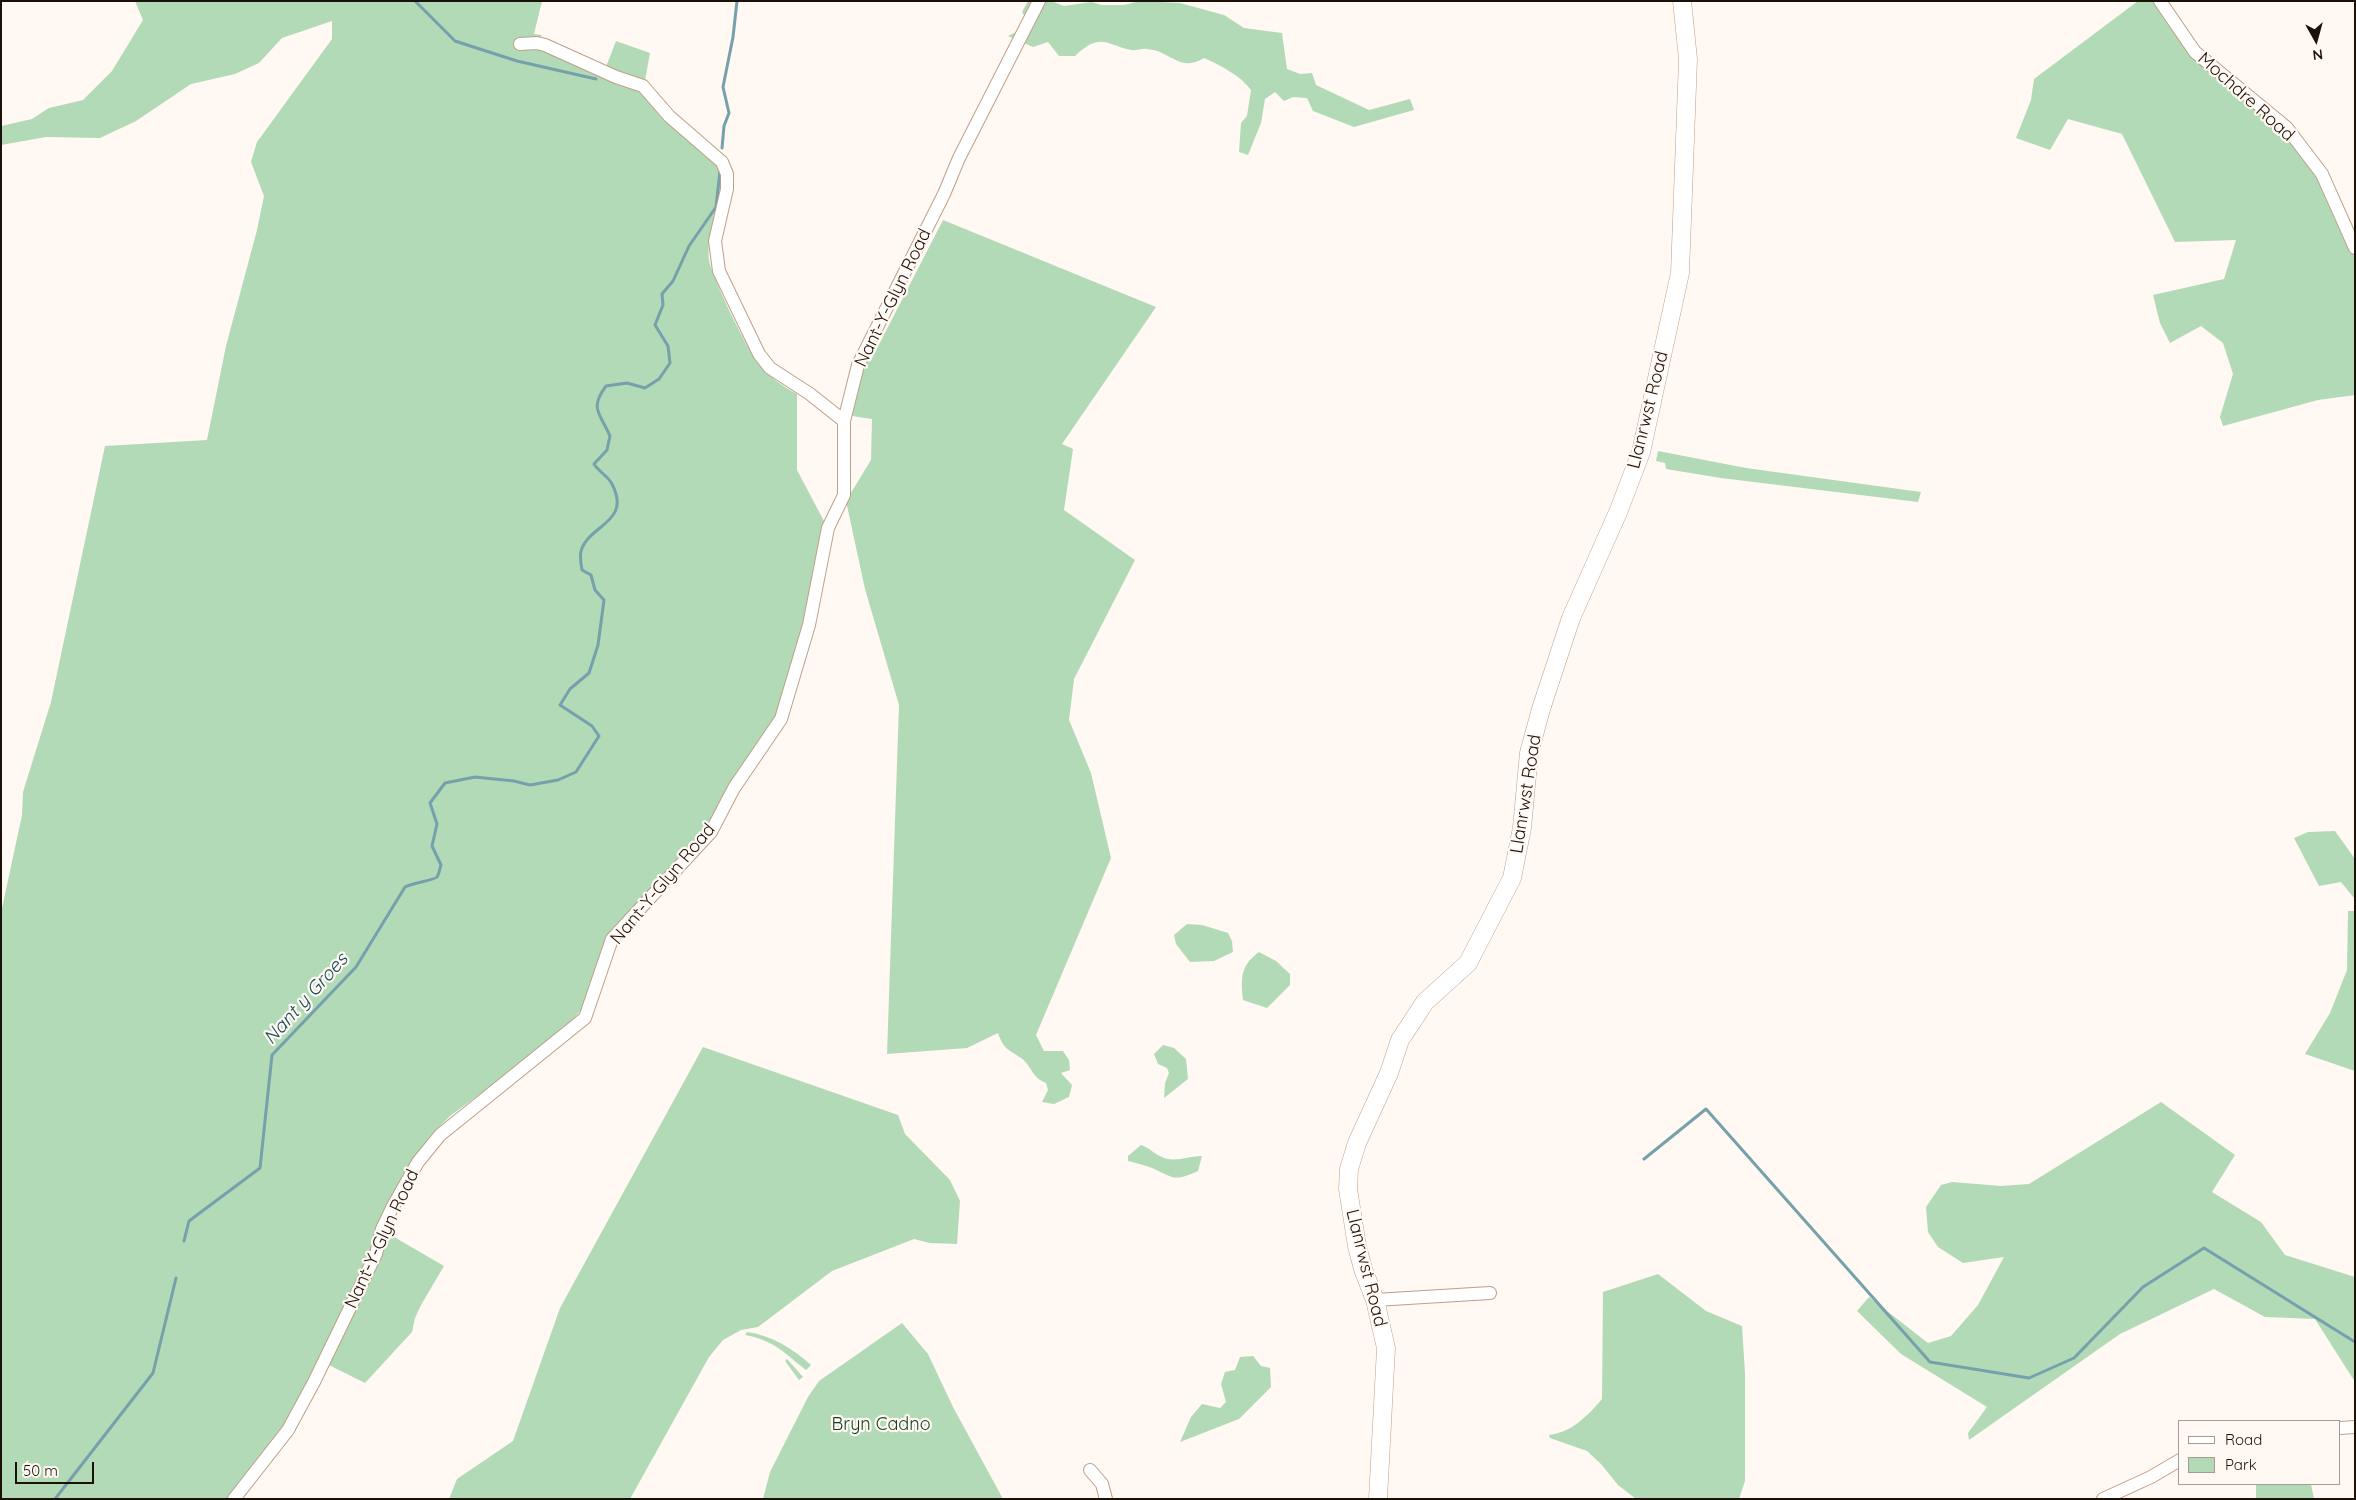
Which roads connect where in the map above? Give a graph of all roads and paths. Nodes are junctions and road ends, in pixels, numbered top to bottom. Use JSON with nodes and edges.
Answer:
{"nodes":[{"id":1,"x":1039,"y":1,"type":"edge"},
{"id":2,"x":1682,"y":1,"type":"edge"},
{"id":3,"x":2160,"y":1,"type":"edge"},
{"id":4,"x":520,"y":44,"type":"dead end"},
{"id":5,"x":2355,"y":248,"type":"edge"},
{"id":6,"x":844,"y":421,"type":"junction"},
{"id":7,"x":1490,"y":1293,"type":"dead end"},
{"id":8,"x":1375,"y":1300,"type":"junction"},
{"id":9,"x":2355,"y":1427,"type":"edge"},
{"id":10,"x":2341,"y":1428,"type":"edge"},
{"id":11,"x":2178,"y":1461,"type":"edge"},
{"id":12,"x":1090,"y":1470,"type":"dead end"},
{"id":13,"x":234,"y":1499,"type":"edge"},
{"id":14,"x":1106,"y":1499,"type":"edge"},
{"id":15,"x":1378,"y":1499,"type":"edge"},
{"id":16,"x":2103,"y":1499,"type":"edge"}],
"edges":[{"from":1,"to":6,"type":"street","name":"Nant-Y-Glyn Road"},
{"from":2,"to":8,"type":"main road","name":"Llanrwst Road"},
{"from":3,"to":5,"type":"street","name":"Mochdre Road"},
{"from":4,"to":6,"type":"street"},
{"from":6,"to":13,"type":"street","name":"Nant-Y-Glyn Road"},
{"from":7,"to":8,"type":"street"},
{"from":8,"to":15,"type":"main road","name":"Llanrwst Road"},
{"from":9,"to":10,"type":"street"},
{"from":11,"to":16,"type":"street"},
{"from":12,"to":14,"type":"street"}]}
